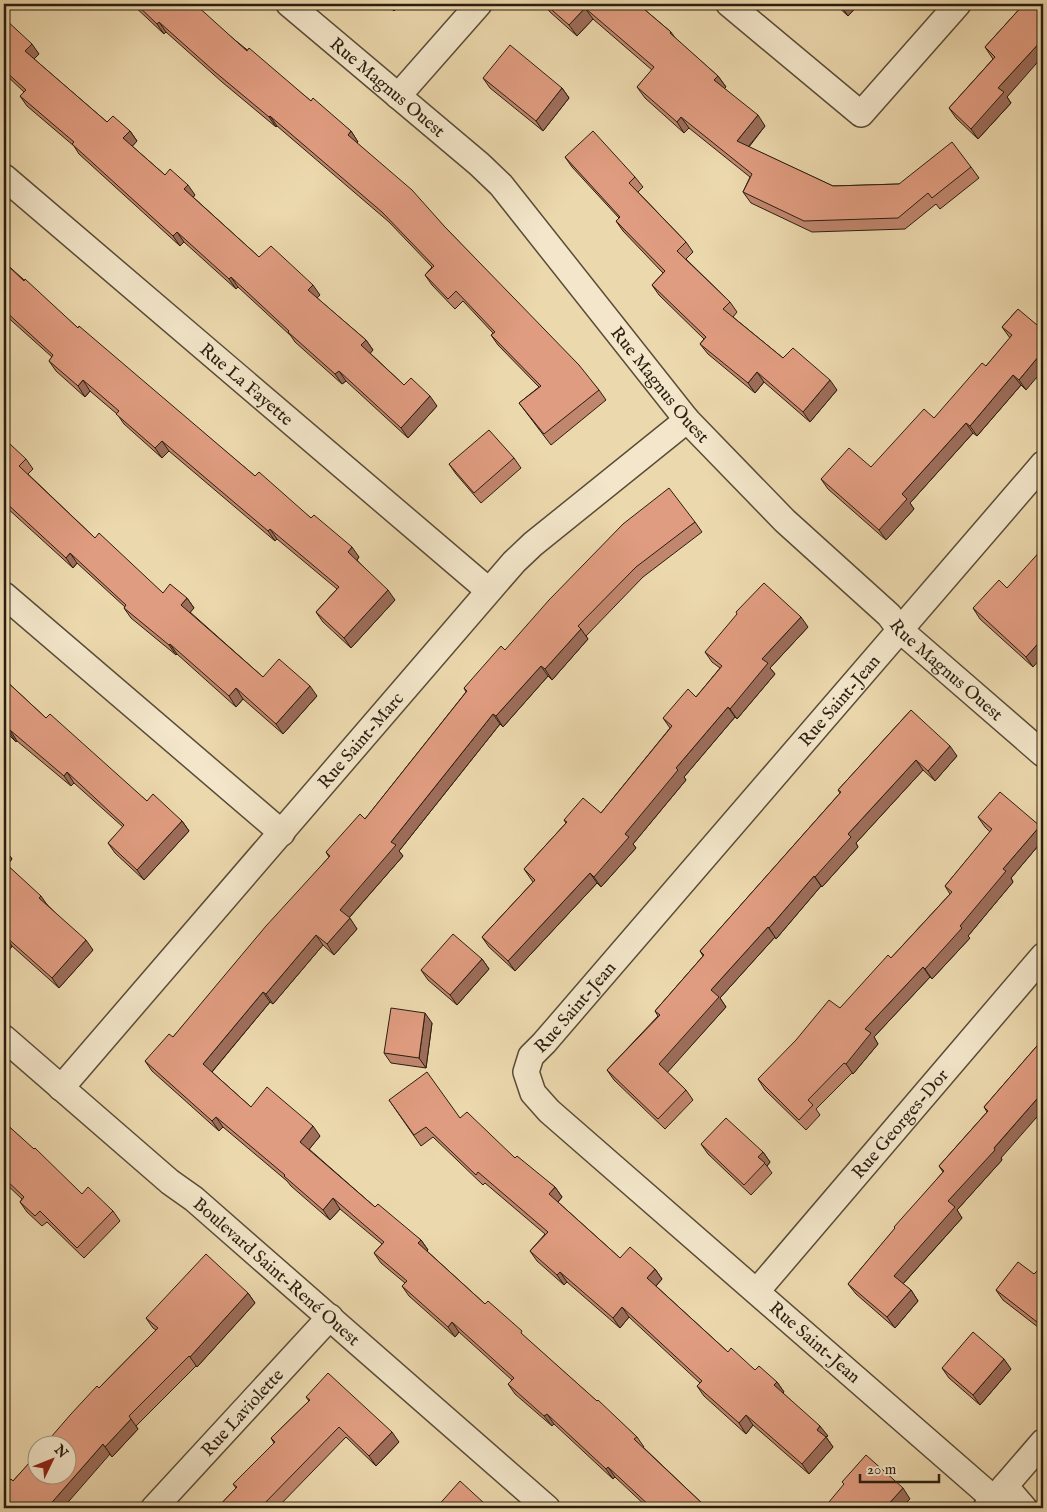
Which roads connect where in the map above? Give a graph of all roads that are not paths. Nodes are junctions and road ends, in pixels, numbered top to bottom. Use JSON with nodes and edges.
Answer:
{"nodes":[{"id":1,"x":289,"y":4,"type":"edge"},
{"id":2,"x":479,"y":4,"type":"edge"},
{"id":3,"x":729,"y":4,"type":"edge"},
{"id":4,"x":958,"y":4,"type":"edge"},
{"id":5,"x":398,"y":96,"type":"junction"},
{"id":6,"x":4,"y":177,"type":"edge"},
{"id":7,"x":687,"y":420,"type":"junction"},
{"id":8,"x":1043,"y":464,"type":"edge"},
{"id":9,"x":488,"y":590,"type":"junction"},
{"id":10,"x":4,"y":595,"type":"edge"},
{"id":11,"x":900,"y":630,"type":"junction"},
{"id":12,"x":1043,"y":754,"type":"edge"},
{"id":13,"x":282,"y":833,"type":"junction"},
{"id":14,"x":1043,"y":956,"type":"edge"},
{"id":15,"x":4,"y":1038,"type":"edge"},
{"id":16,"x":61,"y":1088,"type":"junction"},
{"id":17,"x":757,"y":1291,"type":"junction"},
{"id":18,"x":330,"y":1317,"type":"junction"},
{"id":19,"x":1043,"y":1442,"type":"edge"},
{"id":20,"x":995,"y":1498,"type":"edge"},
{"id":21,"x":154,"y":1508,"type":"edge"},
{"id":22,"x":547,"y":1508,"type":"edge"},
{"id":23,"x":1024,"y":1508,"type":"edge"}],
"edges":[{"from":1,"to":5,"type":"street","name":"Rue Magnus Ouest"},
{"from":2,"to":5,"type":"street"},
{"from":3,"to":4,"type":"street"},
{"from":5,"to":7,"type":"street","name":"Rue Magnus Ouest"},
{"from":6,"to":9,"type":"street","name":"Rue La Fayette"},
{"from":7,"to":9,"type":"street","name":"Rue Saint-Marc"},
{"from":7,"to":11,"type":"street","name":"Rue Magnus Ouest"},
{"from":8,"to":11,"type":"street","name":"Rue Saint-Jean"},
{"from":9,"to":13,"type":"street","name":"Rue Saint-Marc"},
{"from":10,"to":13,"type":"street"},
{"from":11,"to":12,"type":"street","name":"Rue Magnus Ouest"},
{"from":11,"to":17,"type":"street","name":"Rue Saint-Jean"},
{"from":13,"to":16,"type":"street","name":"Rue Saint-Marc"},
{"from":14,"to":17,"type":"street","name":"Rue Georges-Dor"},
{"from":15,"to":16,"type":"street","name":"Boulevard Saint-René Ouest"},
{"from":16,"to":18,"type":"street","name":"Boulevard Saint-René Ouest"},
{"from":17,"to":20,"type":"street","name":"Rue Saint-Jean"},
{"from":18,"to":21,"type":"street","name":"Rue Laviolette"},
{"from":18,"to":22,"type":"street","name":"Boulevard Saint-René Ouest"},
{"from":19,"to":20,"type":"street"},
{"from":20,"to":23,"type":"street","name":"Rue Saint-Jean"}]}
